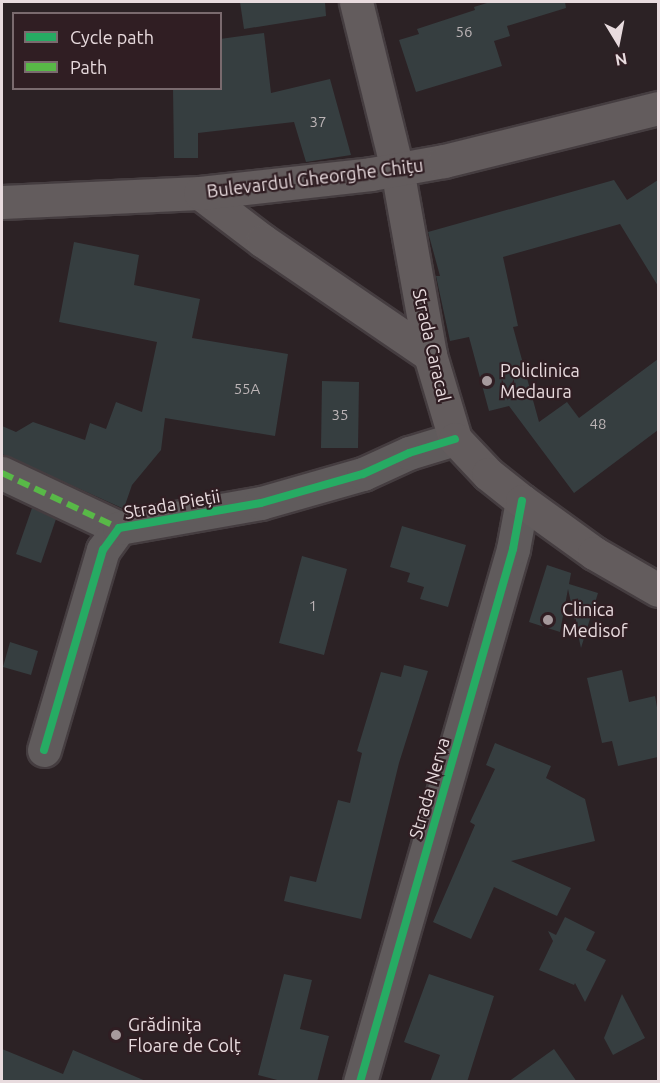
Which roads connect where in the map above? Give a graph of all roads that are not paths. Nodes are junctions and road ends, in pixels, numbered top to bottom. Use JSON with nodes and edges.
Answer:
{"nodes":[{"id":1,"x":356,"y":2,"type":"edge"},
{"id":2,"x":658,"y":108,"type":"edge"},
{"id":3,"x":397,"y":170,"type":"junction"},
{"id":4,"x":200,"y":193,"type":"junction"},
{"id":5,"x":2,"y":202,"type":"edge"},
{"id":6,"x":430,"y":355,"type":"junction"},
{"id":7,"x":456,"y":439,"type":"junction"},
{"id":8,"x":2,"y":473,"type":"edge"},
{"id":9,"x":522,"y":501,"type":"junction"},
{"id":10,"x":119,"y":528,"type":"junction"},
{"id":11,"x":658,"y":590,"type":"edge"},
{"id":12,"x":44,"y":750,"type":"dead end"},
{"id":13,"x":360,"y":1082,"type":"edge"}],
"edges":[{"from":1,"to":3,"type":"main road","name":"Strada Caracal"},
{"from":2,"to":3,"type":"main road","name":"Bulevardul Gheorghe Chițu"},
{"from":3,"to":4,"type":"main road","name":"Bulevardul Gheorghe Chițu"},
{"from":3,"to":6,"type":"main road","name":"Strada Caracal"},
{"from":4,"to":5,"type":"main road","name":"Bulevardul Gheorghe Chițu"},
{"from":4,"to":6,"type":"main road"},
{"from":6,"to":7,"type":"main road","name":"Strada Caracal"},
{"from":7,"to":9,"type":"main road","name":"Strada Caracal"},
{"from":7,"to":10,"type":"street","name":"Strada Pieții"},
{"from":8,"to":10,"type":"street","name":"Strada Pieții"},
{"from":9,"to":11,"type":"main road","name":"Strada Caracal"},
{"from":9,"to":13,"type":"street","name":"Strada Nerva"},
{"from":10,"to":12,"type":"street","name":"Strada Pieții"}]}
